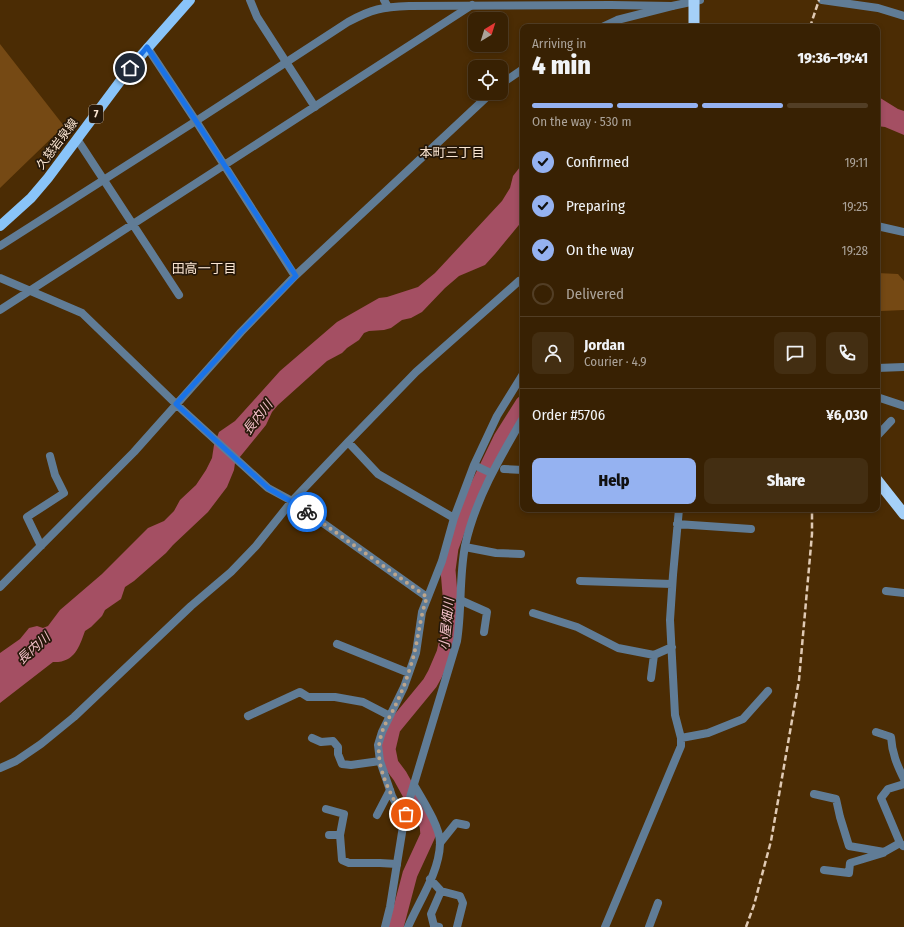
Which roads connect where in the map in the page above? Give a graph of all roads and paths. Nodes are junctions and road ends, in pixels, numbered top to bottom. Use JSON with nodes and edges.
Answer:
{"nodes":[{"id":1,"x":190,"y":0,"type":"edge"},
{"id":2,"x":250,"y":0,"type":"edge"},
{"id":3,"x":822,"y":0,"type":"edge"},
{"id":4,"x":388,"y":2,"type":"edge"},
{"id":5,"x":612,"y":2,"type":"edge"},
{"id":6,"x":695,"y":3,"type":"edge"},
{"id":7,"x":472,"y":5,"type":"junction"},
{"id":8,"x":672,"y":6,"type":"junction"},
{"id":9,"x":904,"y":16,"type":"edge"},
{"id":10,"x":608,"y":24,"type":"edge"},
{"id":11,"x":694,"y":24,"type":"edge"},
{"id":12,"x":147,"y":47,"type":"junction"},
{"id":13,"x":286,"y":62,"type":"junction"},
{"id":14,"x":520,"y":71,"type":"edge"},
{"id":15,"x":508,"y":79,"type":"edge"},
{"id":16,"x":484,"y":100,"type":"edge"},
{"id":17,"x":315,"y":107,"type":"junction"},
{"id":18,"x":196,"y":121,"type":"junction"},
{"id":19,"x":77,"y":139,"type":"junction"},
{"id":20,"x":224,"y":165,"type":"junction"},
{"id":21,"x":104,"y":180,"type":"junction"},
{"id":22,"x":134,"y":224,"type":"junction"},
{"id":23,"x":0,"y":226,"type":"edge"},
{"id":24,"x":880,"y":227,"type":"edge"},
{"id":25,"x":904,"y":232,"type":"edge"},
{"id":26,"x":0,"y":246,"type":"edge"},
{"id":27,"x":296,"y":276,"type":"junction"},
{"id":28,"x":0,"y":278,"type":"edge"},
{"id":29,"x":520,"y":282,"type":"edge"},
{"id":30,"x":29,"y":291,"type":"junction"},
{"id":31,"x":179,"y":295,"type":"dead end"},
{"id":32,"x":0,"y":310,"type":"edge"},
{"id":33,"x":904,"y":367,"type":"edge"},
{"id":34,"x":880,"y":368,"type":"edge"},
{"id":35,"x":520,"y":378,"type":"edge"},
{"id":36,"x":880,"y":398,"type":"edge"},
{"id":37,"x":176,"y":404,"type":"junction"},
{"id":38,"x":904,"y":406,"type":"edge"},
{"id":39,"x":891,"y":421,"type":"dead end"},
{"id":40,"x":520,"y":423,"type":"edge"},
{"id":41,"x":880,"y":433,"type":"edge"},
{"id":42,"x":348,"y":442,"type":"junction"},
{"id":43,"x":50,"y":456,"type":"dead end"},
{"id":44,"x":475,"y":466,"type":"junction"},
{"id":45,"x":504,"y":469,"type":"dead end"},
{"id":46,"x":520,"y":470,"type":"edge"},
{"id":47,"x":490,"y":472,"type":"junction"},
{"id":48,"x":880,"y":484,"type":"edge"},
{"id":49,"x":292,"y":502,"type":"junction"},
{"id":50,"x":679,"y":512,"type":"edge"},
{"id":51,"x":904,"y":514,"type":"edge"},
{"id":52,"x":454,"y":518,"type":"junction"},
{"id":53,"x":677,"y":524,"type":"junction"},
{"id":54,"x":751,"y":529,"type":"dead end"},
{"id":55,"x":41,"y":546,"type":"junction"},
{"id":56,"x":465,"y":547,"type":"junction"},
{"id":57,"x":521,"y":554,"type":"dead end"},
{"id":58,"x":580,"y":581,"type":"dead end"},
{"id":59,"x":672,"y":584,"type":"junction"},
{"id":60,"x":0,"y":586,"type":"edge"},
{"id":61,"x":886,"y":591,"type":"dead end"},
{"id":62,"x":904,"y":593,"type":"edge"},
{"id":63,"x":427,"y":597,"type":"junction"},
{"id":64,"x":460,"y":600,"type":"junction"},
{"id":65,"x":533,"y":612,"type":"dead end"},
{"id":66,"x":484,"y":632,"type":"dead end"},
{"id":67,"x":337,"y":644,"type":"dead end"},
{"id":68,"x":672,"y":647,"type":"junction"},
{"id":69,"x":654,"y":655,"type":"junction"},
{"id":70,"x":409,"y":673,"type":"junction"},
{"id":71,"x":651,"y":678,"type":"dead end"},
{"id":72,"x":768,"y":691,"type":"dead end"},
{"id":73,"x":248,"y":716,"type":"dead end"},
{"id":74,"x":390,"y":716,"type":"junction"},
{"id":75,"x":876,"y":732,"type":"dead end"},
{"id":76,"x":312,"y":738,"type":"dead end"},
{"id":77,"x":681,"y":738,"type":"junction"},
{"id":78,"x":380,"y":761,"type":"junction"},
{"id":79,"x":0,"y":768,"type":"edge"},
{"id":80,"x":904,"y":779,"type":"edge"},
{"id":81,"x":904,"y":784,"type":"edge"},
{"id":82,"x":413,"y":788,"type":"junction"},
{"id":83,"x":390,"y":790,"type":"junction"},
{"id":84,"x":814,"y":794,"type":"dead end"},
{"id":85,"x":326,"y":809,"type":"dead end"},
{"id":86,"x":377,"y":816,"type":"dead end"},
{"id":87,"x":405,"y":816,"type":"junction"},
{"id":88,"x":466,"y":825,"type":"dead end"},
{"id":89,"x":329,"y":835,"type":"dead end"},
{"id":90,"x":340,"y":835,"type":"junction"},
{"id":91,"x":440,"y":843,"type":"junction"},
{"id":92,"x":902,"y":845,"type":"edge"},
{"id":93,"x":884,"y":852,"type":"junction"},
{"id":94,"x":397,"y":864,"type":"junction"},
{"id":95,"x":824,"y":870,"type":"dead end"},
{"id":96,"x":430,"y":880,"type":"junction"},
{"id":97,"x":441,"y":891,"type":"junction"},
{"id":98,"x":658,"y":903,"type":"dead end"},
{"id":99,"x":386,"y":927,"type":"edge"},
{"id":100,"x":408,"y":927,"type":"edge"},
{"id":101,"x":439,"y":927,"type":"edge"},
{"id":102,"x":457,"y":927,"type":"edge"},
{"id":103,"x":606,"y":927,"type":"edge"},
{"id":104,"x":649,"y":927,"type":"edge"}],
"edges":[{"from":1,"to":12,"type":"main road","name":"久慈岩泉線","number":"7"},
{"from":2,"to":13,"type":"street"},
{"from":3,"to":9,"type":"street"},
{"from":4,"to":7,"type":"street"},
{"from":4,"to":13,"type":"street"},
{"from":5,"to":7,"type":"street"},
{"from":5,"to":8,"type":"street"},
{"from":6,"to":8,"type":"street"},
{"from":6,"to":11,"type":"highway"},
{"from":7,"to":17,"type":"street"},
{"from":8,"to":10,"type":"street"},
{"from":12,"to":18,"type":"street"},
{"from":12,"to":19,"type":"main road","name":"久慈岩泉線","number":"7"},
{"from":13,"to":17,"type":"street"},
{"from":13,"to":18,"type":"street"},
{"from":14,"to":15,"type":"street"},
{"from":16,"to":27,"type":"street"},
{"from":17,"to":20,"type":"street"},
{"from":18,"to":20,"type":"street"},
{"from":18,"to":21,"type":"street"},
{"from":19,"to":21,"type":"street"},
{"from":19,"to":23,"type":"main road","name":"久慈岩泉線","number":"7"},
{"from":20,"to":22,"type":"street"},
{"from":20,"to":27,"type":"street"},
{"from":21,"to":22,"type":"street"},
{"from":21,"to":26,"type":"street"},
{"from":22,"to":30,"type":"street"},
{"from":22,"to":31,"type":"street"},
{"from":24,"to":25,"type":"street"},
{"from":27,"to":37,"type":"street"},
{"from":28,"to":30,"type":"street"},
{"from":29,"to":42,"type":"street"},
{"from":30,"to":32,"type":"street"},
{"from":30,"to":37,"type":"street"},
{"from":33,"to":34,"type":"street"},
{"from":35,"to":44,"type":"street"},
{"from":36,"to":38,"type":"street"},
{"from":37,"to":49,"type":"street"},
{"from":37,"to":55,"type":"street"},
{"from":39,"to":41,"type":"street"},
{"from":40,"to":47,"type":"street"},
{"from":42,"to":49,"type":"street"},
{"from":42,"to":52,"type":"street"},
{"from":43,"to":55,"type":"street"},
{"from":44,"to":47,"type":"street"},
{"from":44,"to":52,"type":"street"},
{"from":45,"to":46,"type":"street"},
{"from":47,"to":56,"type":"street"},
{"from":48,"to":51,"type":"highway"},
{"from":49,"to":63,"type":"street"},
{"from":49,"to":79,"type":"street"},
{"from":50,"to":53,"type":"street"},
{"from":52,"to":63,"type":"street"},
{"from":53,"to":54,"type":"street"},
{"from":53,"to":59,"type":"street"},
{"from":55,"to":60,"type":"street"},
{"from":56,"to":57,"type":"street"},
{"from":56,"to":64,"type":"street"},
{"from":58,"to":59,"type":"street"},
{"from":59,"to":68,"type":"street"},
{"from":61,"to":62,"type":"street"},
{"from":63,"to":70,"type":"street"},
{"from":64,"to":66,"type":"street"},
{"from":64,"to":82,"type":"street"},
{"from":65,"to":69,"type":"street"},
{"from":67,"to":70,"type":"street"},
{"from":68,"to":69,"type":"street"},
{"from":68,"to":77,"type":"street"},
{"from":69,"to":71,"type":"street"},
{"from":70,"to":74,"type":"street"},
{"from":72,"to":77,"type":"street"},
{"from":73,"to":74,"type":"street"},
{"from":74,"to":78,"type":"street"},
{"from":75,"to":80,"type":"street"},
{"from":76,"to":78,"type":"street"},
{"from":77,"to":103,"type":"street"},
{"from":78,"to":83,"type":"street"},
{"from":81,"to":92,"type":"street"},
{"from":82,"to":87,"type":"street"},
{"from":82,"to":91,"type":"street"},
{"from":83,"to":86,"type":"street"},
{"from":83,"to":87,"type":"street"},
{"from":84,"to":93,"type":"street"},
{"from":85,"to":90,"type":"street"},
{"from":87,"to":94,"type":"street"},
{"from":88,"to":91,"type":"street"},
{"from":89,"to":90,"type":"street"},
{"from":90,"to":94,"type":"street"},
{"from":91,"to":96,"type":"street"},
{"from":92,"to":93,"type":"street"},
{"from":93,"to":95,"type":"street"},
{"from":94,"to":99,"type":"street"},
{"from":96,"to":97,"type":"street"},
{"from":96,"to":100,"type":"street"},
{"from":97,"to":101,"type":"street"},
{"from":97,"to":102,"type":"street"},
{"from":98,"to":104,"type":"street"}]}
